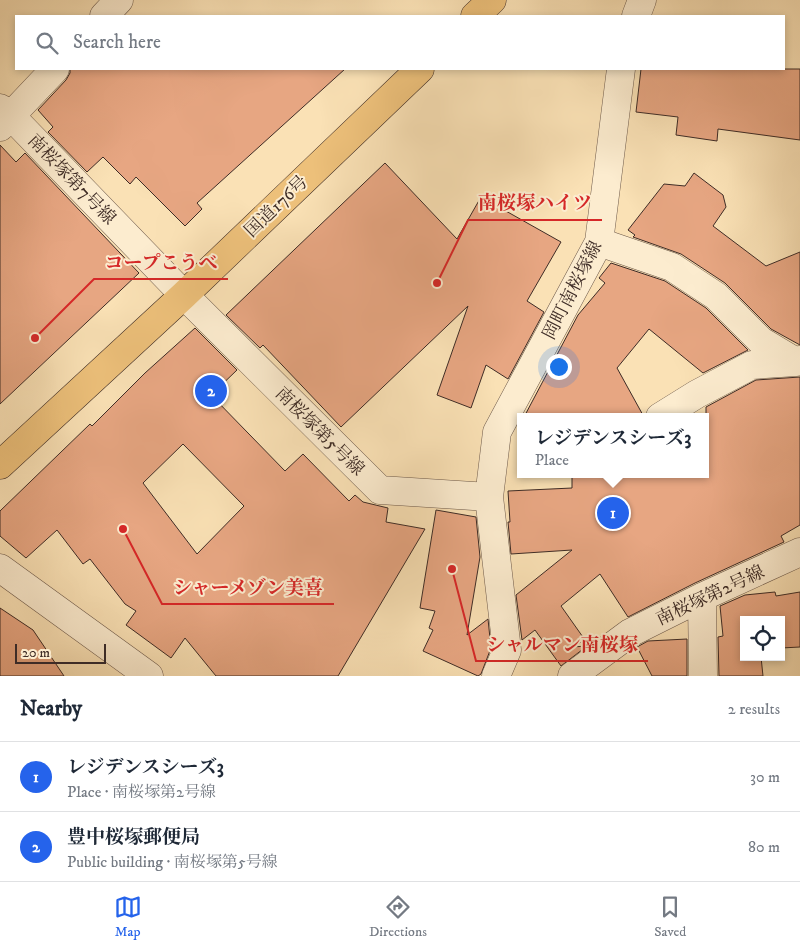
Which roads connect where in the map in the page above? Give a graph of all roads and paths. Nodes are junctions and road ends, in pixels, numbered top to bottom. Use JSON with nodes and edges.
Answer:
{"nodes":[{"id":1,"x":120,"y":0,"type":"edge"},
{"id":2,"x":492,"y":0,"type":"edge"},
{"id":3,"x":642,"y":0,"type":"edge"},
{"id":4,"x":105,"y":15,"type":"edge"},
{"id":5,"x":476,"y":15,"type":"edge"},
{"id":6,"x":636,"y":15,"type":"edge"},
{"id":7,"x":54,"y":70,"type":"edge"},
{"id":8,"x":419,"y":70,"type":"edge"},
{"id":9,"x":621,"y":70,"type":"edge"},
{"id":10,"x":4,"y":117,"type":"edge"},
{"id":11,"x":599,"y":242,"type":"junction"},
{"id":12,"x":184,"y":295,"type":"junction"},
{"id":13,"x":798,"y":361,"type":"edge"},
{"id":14,"x":519,"y":413,"type":"edge"},
{"id":15,"x":666,"y":413,"type":"edge"},
{"id":16,"x":517,"y":417,"type":"edge"},
{"id":17,"x":509,"y":434,"type":"edge"},
{"id":18,"x":0,"y":466,"type":"edge"},
{"id":19,"x":488,"y":497,"type":"junction"},
{"id":20,"x":800,"y":552,"type":"edge"},
{"id":21,"x":0,"y":568,"type":"edge"},
{"id":22,"x":702,"y":597,"type":"junction"},
{"id":23,"x":149,"y":676,"type":"edge"},
{"id":24,"x":496,"y":676,"type":"edge"},
{"id":25,"x":572,"y":676,"type":"edge"},
{"id":26,"x":703,"y":676,"type":"edge"}],
"edges":[{"from":1,"to":4,"type":"street"},
{"from":2,"to":5,"type":"highway"},
{"from":3,"to":6,"type":"street"},
{"from":7,"to":10,"type":"street"},
{"from":8,"to":12,"type":"highway","name":"国道176号"},
{"from":9,"to":11,"type":"street","name":"岡町南桜塚線"},
{"from":10,"to":12,"type":"street","name":"南桜塚第7号線"},
{"from":11,"to":13,"type":"street"},
{"from":11,"to":14,"type":"street","name":"岡町南桜塚線"},
{"from":12,"to":18,"type":"highway","name":"国道176号"},
{"from":12,"to":19,"type":"street","name":"南桜塚第5号線"},
{"from":13,"to":15,"type":"street"},
{"from":16,"to":17,"type":"street","name":"岡町南桜塚線"},
{"from":17,"to":19,"type":"street","name":"岡町南桜塚線"},
{"from":19,"to":24,"type":"street","name":"岡町南桜塚線"},
{"from":20,"to":22,"type":"street","name":"南桜塚第2号線"},
{"from":21,"to":23,"type":"street"},
{"from":22,"to":25,"type":"street","name":"南桜塚第2号線"},
{"from":22,"to":26,"type":"street"}]}
